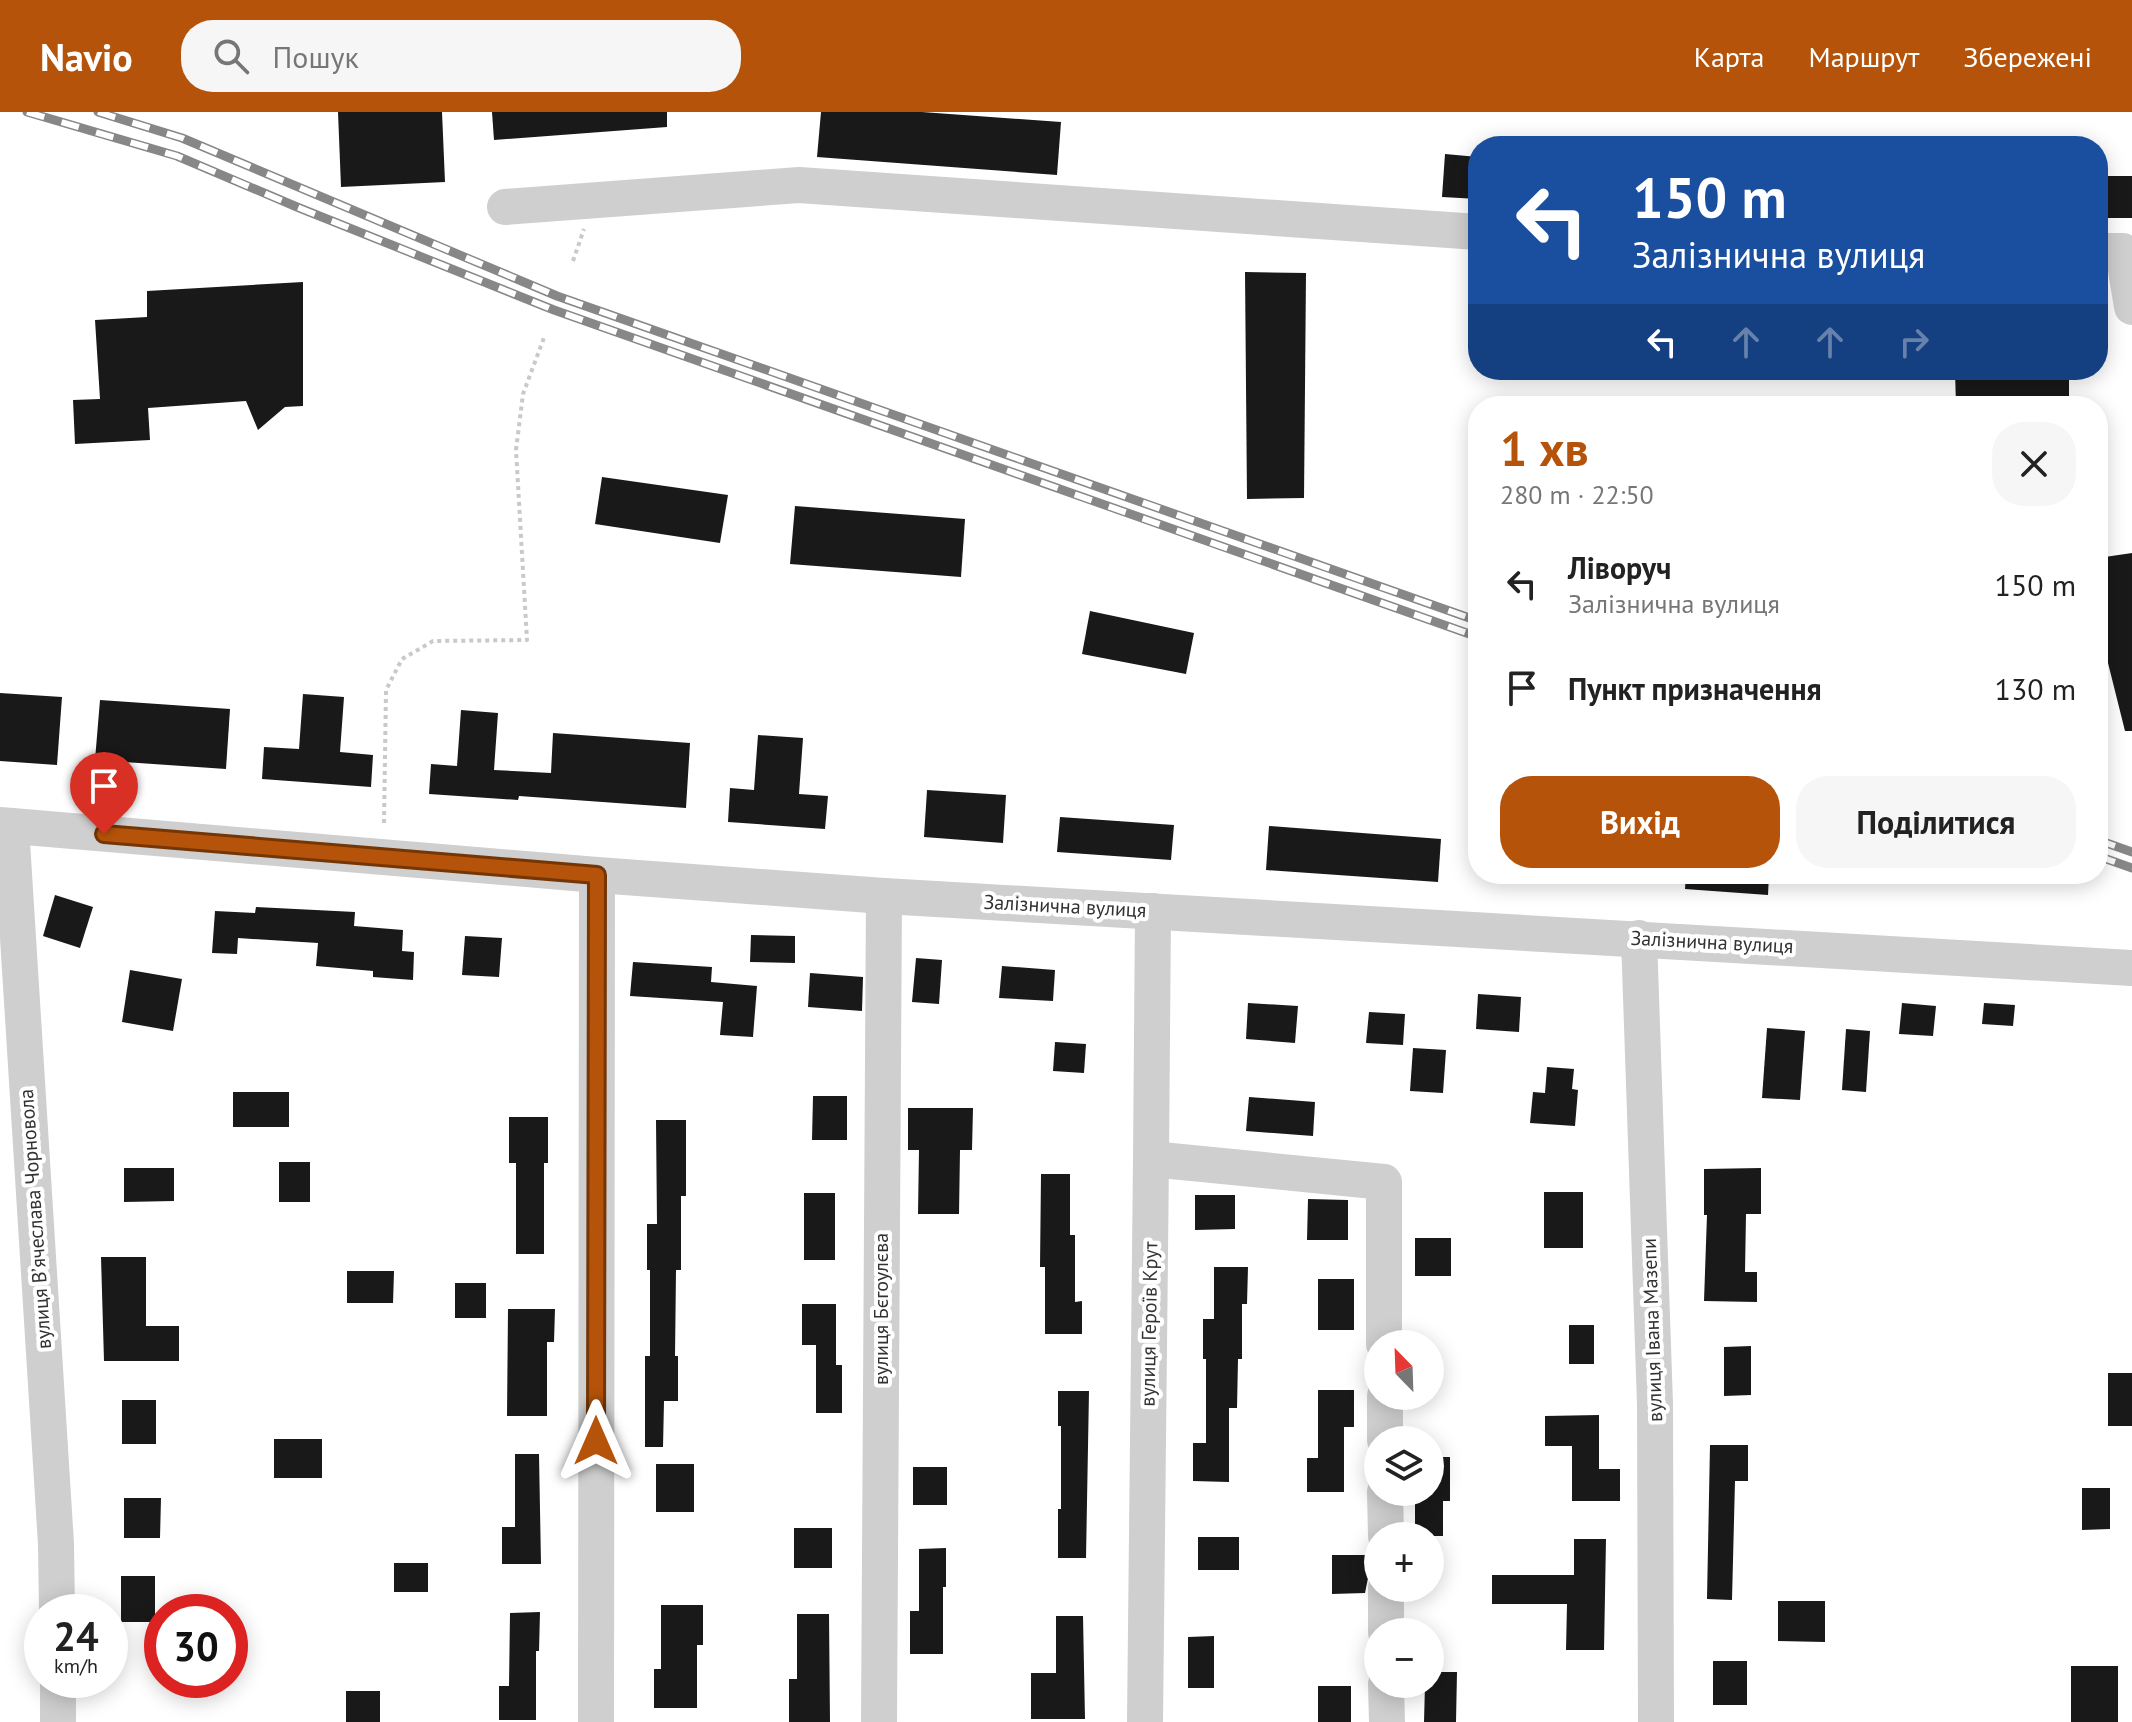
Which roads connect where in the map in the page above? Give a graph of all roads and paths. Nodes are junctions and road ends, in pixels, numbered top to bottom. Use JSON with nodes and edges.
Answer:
{"nodes":[{"id":1,"x":505,"y":207,"type":"dead end"},
{"id":2,"x":1468,"y":231,"type":"edge"},
{"id":3,"x":2108,"y":251,"type":"edge"},
{"id":4,"x":2132,"y":307,"type":"edge"},
{"id":5,"x":545,"y":335,"type":"dead end"},
{"id":6,"x":384,"y":823,"type":"dead end"},
{"id":7,"x":6,"y":826,"type":"edge"},
{"id":8,"x":597,"y":875,"type":"junction"},
{"id":9,"x":884,"y":896,"type":"junction"},
{"id":10,"x":1153,"y":911,"type":"junction"},
{"id":11,"x":1639,"y":938,"type":"junction"},
{"id":12,"x":2132,"y":968,"type":"edge"},
{"id":13,"x":1151,"y":1159,"type":"junction"},
{"id":14,"x":1384,"y":1330,"type":"edge"},
{"id":15,"x":57,"y":1594,"type":"edge"},
{"id":16,"x":58,"y":1698,"type":"edge"},
{"id":17,"x":1386,"y":1698,"type":"edge"},
{"id":18,"x":58,"y":1722,"type":"edge"},
{"id":19,"x":596,"y":1722,"type":"edge"},
{"id":20,"x":879,"y":1722,"type":"edge"},
{"id":21,"x":1145,"y":1722,"type":"edge"},
{"id":22,"x":1387,"y":1722,"type":"edge"},
{"id":23,"x":1656,"y":1722,"type":"edge"}],
"edges":[{"from":1,"to":2,"type":"street"},
{"from":3,"to":4,"type":"street"},
{"from":5,"to":6,"type":"path"},
{"from":7,"to":8,"type":"street","name":"Залізнична вулиця"},
{"from":7,"to":15,"type":"street","name":"вулиця Вʼячеслава Чорновола"},
{"from":8,"to":9,"type":"street","name":"Залізнична вулиця"},
{"from":8,"to":19,"type":"street"},
{"from":9,"to":10,"type":"street","name":"Залізнична вулиця"},
{"from":9,"to":20,"type":"street","name":"вулиця Бєгоулєва"},
{"from":10,"to":11,"type":"street","name":"Залізнична вулиця"},
{"from":10,"to":13,"type":"street","name":"вулиця Героїв Крут"},
{"from":11,"to":12,"type":"street","name":"Залізнична вулиця"},
{"from":11,"to":23,"type":"street","name":"вулиця Івана Мазепи"},
{"from":13,"to":14,"type":"street"},
{"from":13,"to":21,"type":"street","name":"вулиця Героїв Крут"},
{"from":16,"to":18,"type":"street"},
{"from":17,"to":22,"type":"street"}]}
